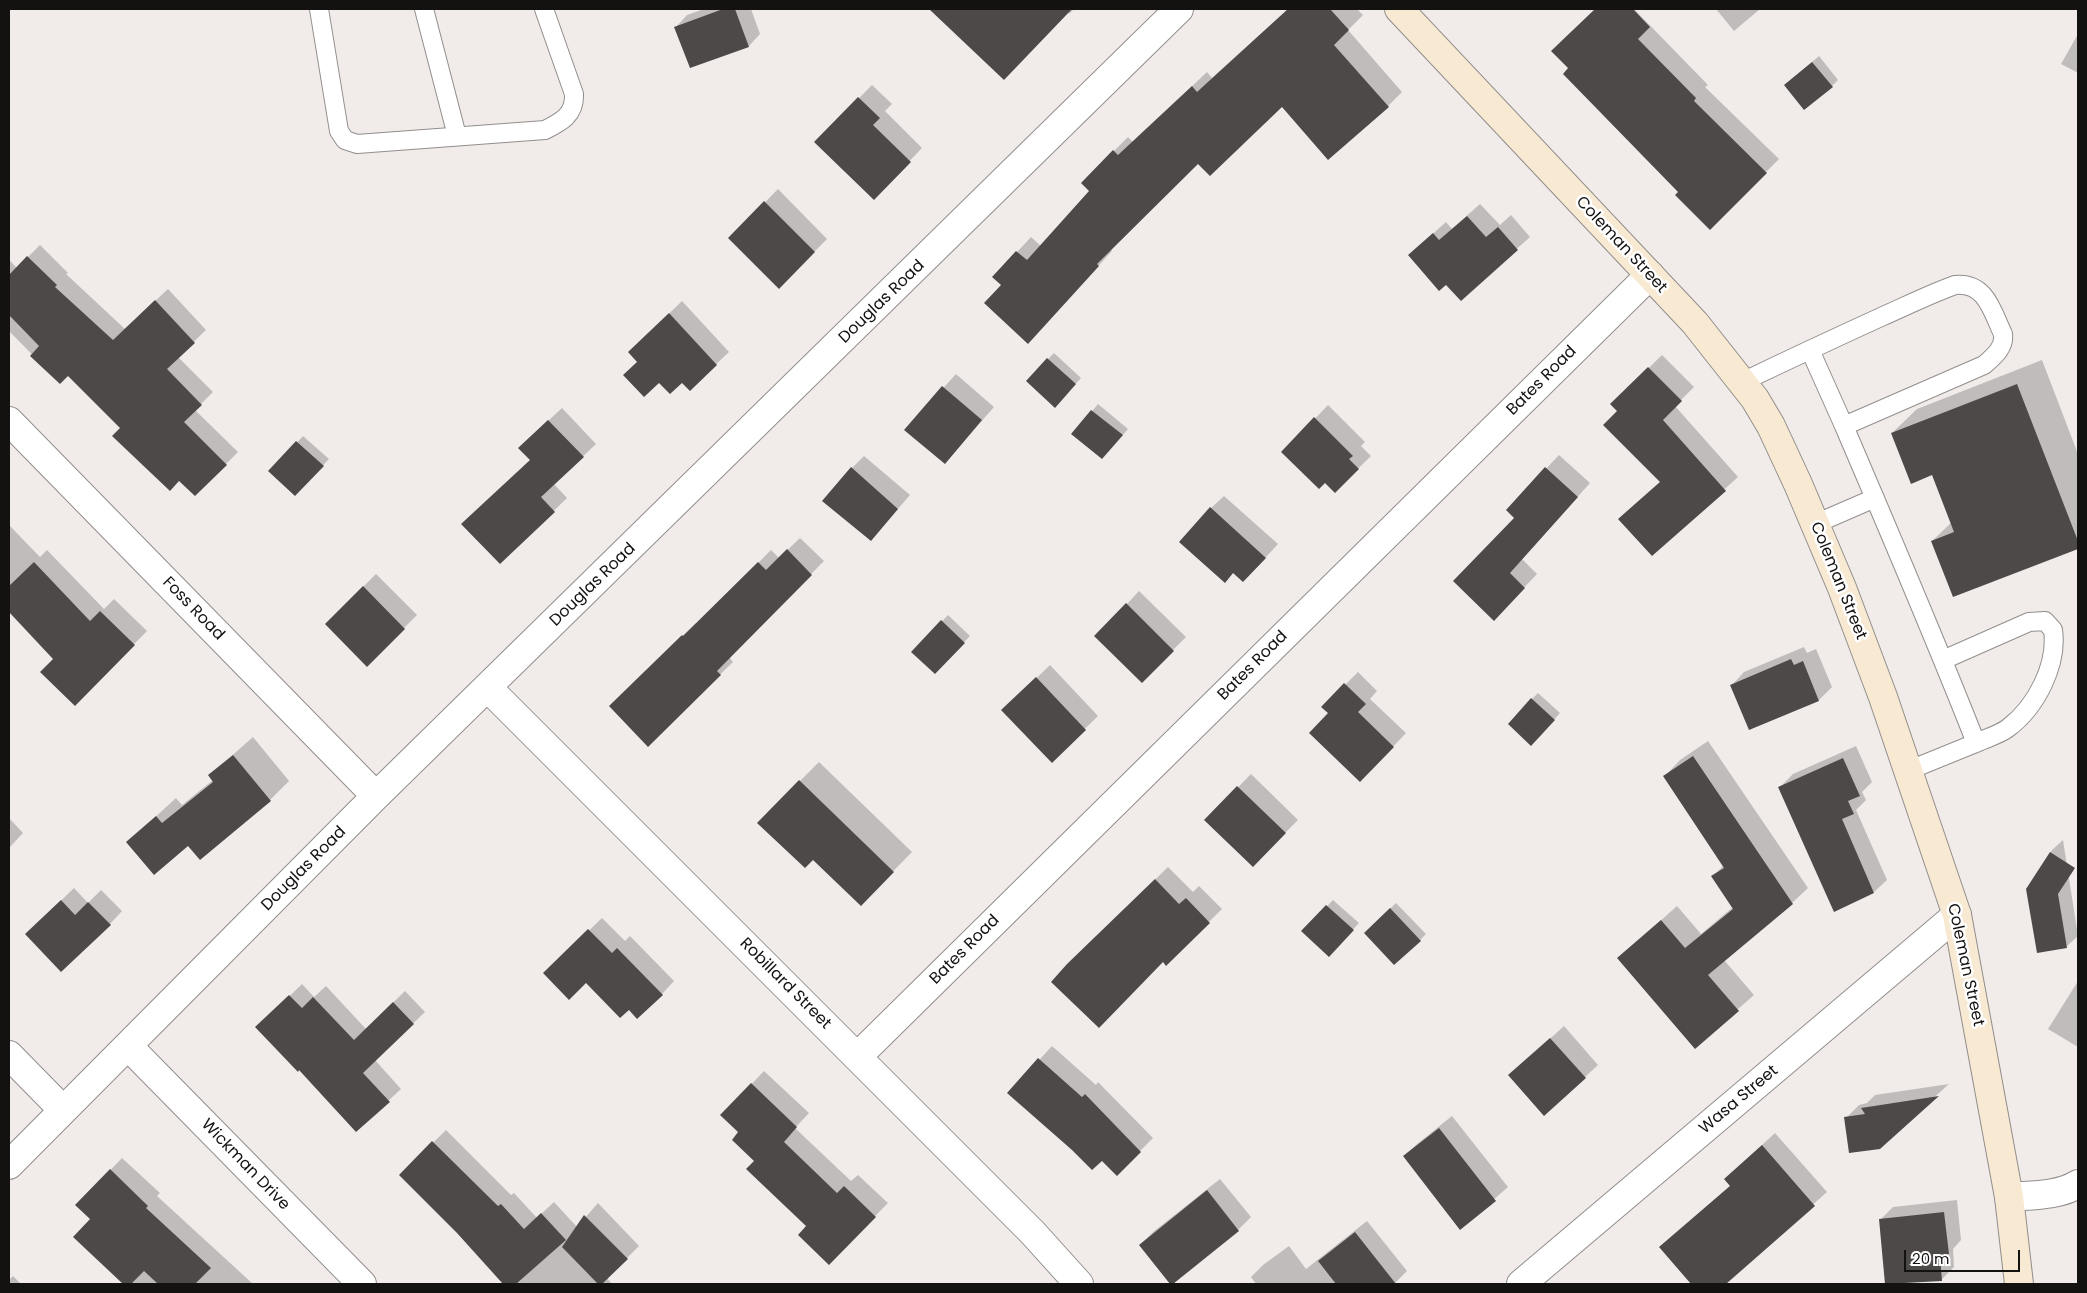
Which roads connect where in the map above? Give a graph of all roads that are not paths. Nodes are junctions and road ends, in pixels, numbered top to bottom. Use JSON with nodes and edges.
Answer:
{"nodes":[{"id":1,"x":319,"y":9,"type":"edge"},
{"id":2,"x":424,"y":9,"type":"edge"},
{"id":3,"x":544,"y":9,"type":"edge"},
{"id":4,"x":1179,"y":9,"type":"edge"},
{"id":5,"x":1399,"y":9,"type":"edge"},
{"id":6,"x":457,"y":136,"type":"junction"},
{"id":7,"x":1650,"y":275,"type":"junction"},
{"id":8,"x":1810,"y":350,"type":"junction"},
{"id":9,"x":1742,"y":382,"type":"junction"},
{"id":10,"x":9,"y":421,"type":"edge"},
{"id":11,"x":1844,"y":426,"type":"junction"},
{"id":12,"x":1875,"y":498,"type":"junction"},
{"id":13,"x":1816,"y":524,"type":"junction"},
{"id":14,"x":1943,"y":660,"type":"junction"},
{"id":15,"x":488,"y":688,"type":"junction"},
{"id":16,"x":1976,"y":743,"type":"junction"},
{"id":17,"x":1907,"y":770,"type":"junction"},
{"id":18,"x":376,"y":796,"type":"junction"},
{"id":19,"x":1957,"y":915,"type":"junction"},
{"id":20,"x":128,"y":1046,"type":"junction"},
{"id":21,"x":9,"y":1055,"type":"edge"},
{"id":22,"x":857,"y":1057,"type":"junction"},
{"id":23,"x":63,"y":1110,"type":"junction"},
{"id":24,"x":9,"y":1164,"type":"edge"},
{"id":25,"x":2078,"y":1184,"type":"edge"},
{"id":26,"x":2009,"y":1197,"type":"junction"},
{"id":27,"x":362,"y":1284,"type":"edge"},
{"id":28,"x":1079,"y":1284,"type":"edge"},
{"id":29,"x":1521,"y":1284,"type":"edge"},
{"id":30,"x":2020,"y":1284,"type":"edge"}],
"edges":[{"from":1,"to":6,"type":"lane"},
{"from":2,"to":6,"type":"lane"},
{"from":3,"to":6,"type":"lane"},
{"from":4,"to":15,"type":"street","name":"Douglas Road"},
{"from":5,"to":7,"type":"street","name":"Coleman Street"},
{"from":7,"to":9,"type":"street","name":"Coleman Street"},
{"from":7,"to":22,"type":"street","name":"Bates Road"},
{"from":8,"to":9,"type":"lane"},
{"from":8,"to":11,"type":"lane"},
{"from":8,"to":11,"type":"lane"},
{"from":9,"to":13,"type":"street","name":"Coleman Street"},
{"from":10,"to":18,"type":"street","name":"Foss Road"},
{"from":11,"to":12,"type":"lane"},
{"from":12,"to":13,"type":"lane"},
{"from":12,"to":14,"type":"lane"},
{"from":13,"to":17,"type":"street","name":"Coleman Street"},
{"from":14,"to":16,"type":"lane"},
{"from":14,"to":16,"type":"lane"},
{"from":15,"to":18,"type":"street","name":"Douglas Road"},
{"from":15,"to":22,"type":"street","name":"Robillard Street"},
{"from":16,"to":17,"type":"lane"},
{"from":17,"to":19,"type":"street","name":"Coleman Street"},
{"from":18,"to":20,"type":"street","name":"Douglas Road"},
{"from":19,"to":26,"type":"street","name":"Coleman Street"},
{"from":19,"to":29,"type":"street","name":"Wasa Street"},
{"from":20,"to":23,"type":"street","name":"Douglas Road"},
{"from":20,"to":27,"type":"street","name":"Wickman Drive"},
{"from":21,"to":23,"type":"street"},
{"from":22,"to":28,"type":"street","name":"Robillard Street"},
{"from":23,"to":24,"type":"street","name":"Douglas Road"},
{"from":25,"to":26,"type":"street"},
{"from":26,"to":30,"type":"street","name":"Coleman Street"}]}
